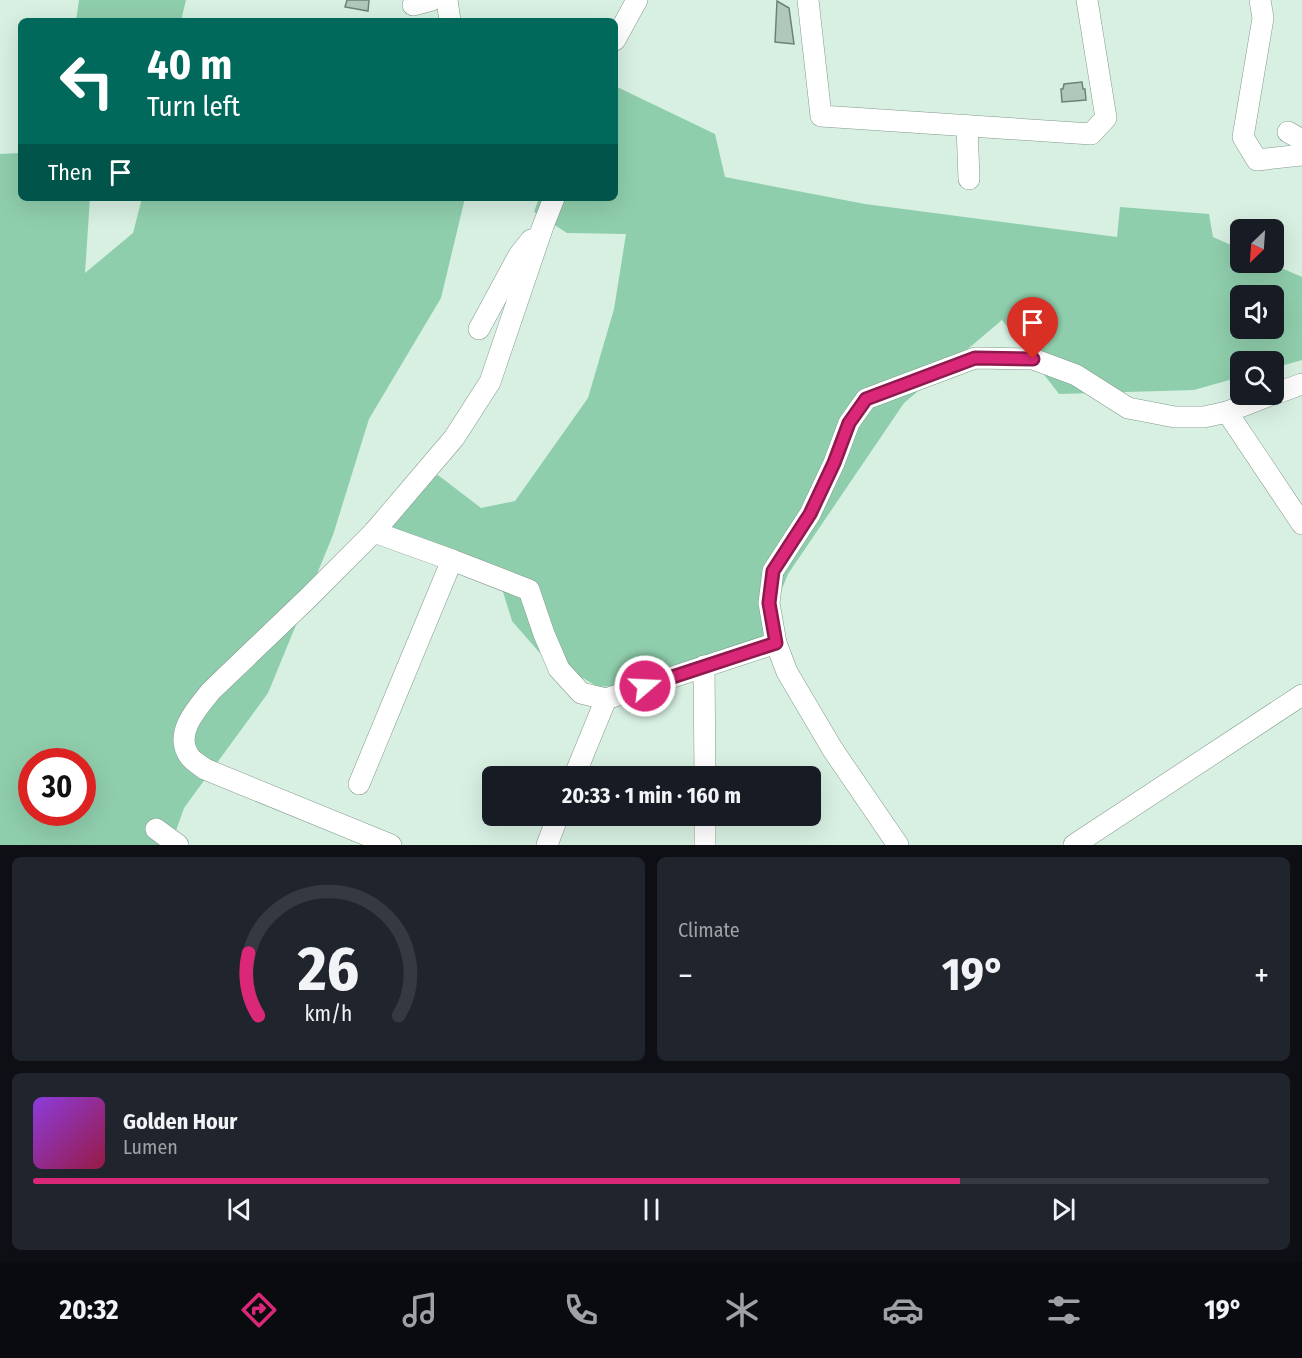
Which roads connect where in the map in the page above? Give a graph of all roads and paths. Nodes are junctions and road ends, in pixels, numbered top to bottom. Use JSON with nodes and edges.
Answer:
{"nodes":[{"id":1,"x":447,"y":0,"type":"edge"},
{"id":2,"x":637,"y":0,"type":"edge"},
{"id":3,"x":808,"y":0,"type":"edge"},
{"id":4,"x":1087,"y":0,"type":"edge"},
{"id":5,"x":1260,"y":0,"type":"edge"},
{"id":6,"x":450,"y":18,"type":"edge"},
{"id":7,"x":618,"y":35,"type":"edge"},
{"id":8,"x":967,"y":126,"type":"junction"},
{"id":9,"x":1302,"y":155,"type":"edge"},
{"id":10,"x":969,"y":179,"type":"dead end"},
{"id":11,"x":551,"y":201,"type":"edge"},
{"id":12,"x":543,"y":226,"type":"junction"},
{"id":13,"x":479,"y":329,"type":"dead end"},
{"id":14,"x":1302,"y":384,"type":"edge"},
{"id":15,"x":1284,"y":390,"type":"edge"},
{"id":16,"x":1245,"y":405,"type":"edge"},
{"id":17,"x":1227,"y":412,"type":"junction"},
{"id":18,"x":1302,"y":524,"type":"edge"},
{"id":19,"x":374,"y":532,"type":"junction"},
{"id":20,"x":452,"y":560,"type":"junction"},
{"id":21,"x":776,"y":643,"type":"junction"},
{"id":22,"x":704,"y":666,"type":"junction"},
{"id":23,"x":1302,"y":695,"type":"edge"},
{"id":24,"x":606,"y":699,"type":"junction"},
{"id":25,"x":579,"y":766,"type":"edge"},
{"id":26,"x":705,"y":766,"type":"edge"},
{"id":27,"x":359,"y":784,"type":"dead end"},
{"id":28,"x":554,"y":826,"type":"edge"},
{"id":29,"x":705,"y":826,"type":"edge"},
{"id":30,"x":156,"y":829,"type":"dead end"},
{"id":31,"x":178,"y":845,"type":"edge"},
{"id":32,"x":391,"y":845,"type":"edge"},
{"id":33,"x":547,"y":845,"type":"edge"},
{"id":34,"x":705,"y":845,"type":"edge"},
{"id":35,"x":898,"y":845,"type":"edge"},
{"id":36,"x":1074,"y":845,"type":"edge"}],
"edges":[{"from":1,"to":6,"type":"street"},
{"from":2,"to":7,"type":"street"},
{"from":3,"to":8,"type":"street"},
{"from":4,"to":8,"type":"street"},
{"from":5,"to":9,"type":"street"},
{"from":8,"to":10,"type":"street"},
{"from":11,"to":12,"type":"street"},
{"from":12,"to":13,"type":"street"},
{"from":12,"to":19,"type":"street"},
{"from":14,"to":15,"type":"street"},
{"from":16,"to":17,"type":"street"},
{"from":17,"to":18,"type":"street"},
{"from":17,"to":21,"type":"street"},
{"from":19,"to":20,"type":"street"},
{"from":19,"to":32,"type":"street"},
{"from":20,"to":24,"type":"street"},
{"from":20,"to":27,"type":"street"},
{"from":21,"to":22,"type":"street"},
{"from":21,"to":35,"type":"street"},
{"from":22,"to":24,"type":"street"},
{"from":22,"to":26,"type":"street"},
{"from":23,"to":36,"type":"street"},
{"from":24,"to":25,"type":"street"},
{"from":28,"to":33,"type":"street"},
{"from":29,"to":34,"type":"street"},
{"from":30,"to":31,"type":"street"}]}
